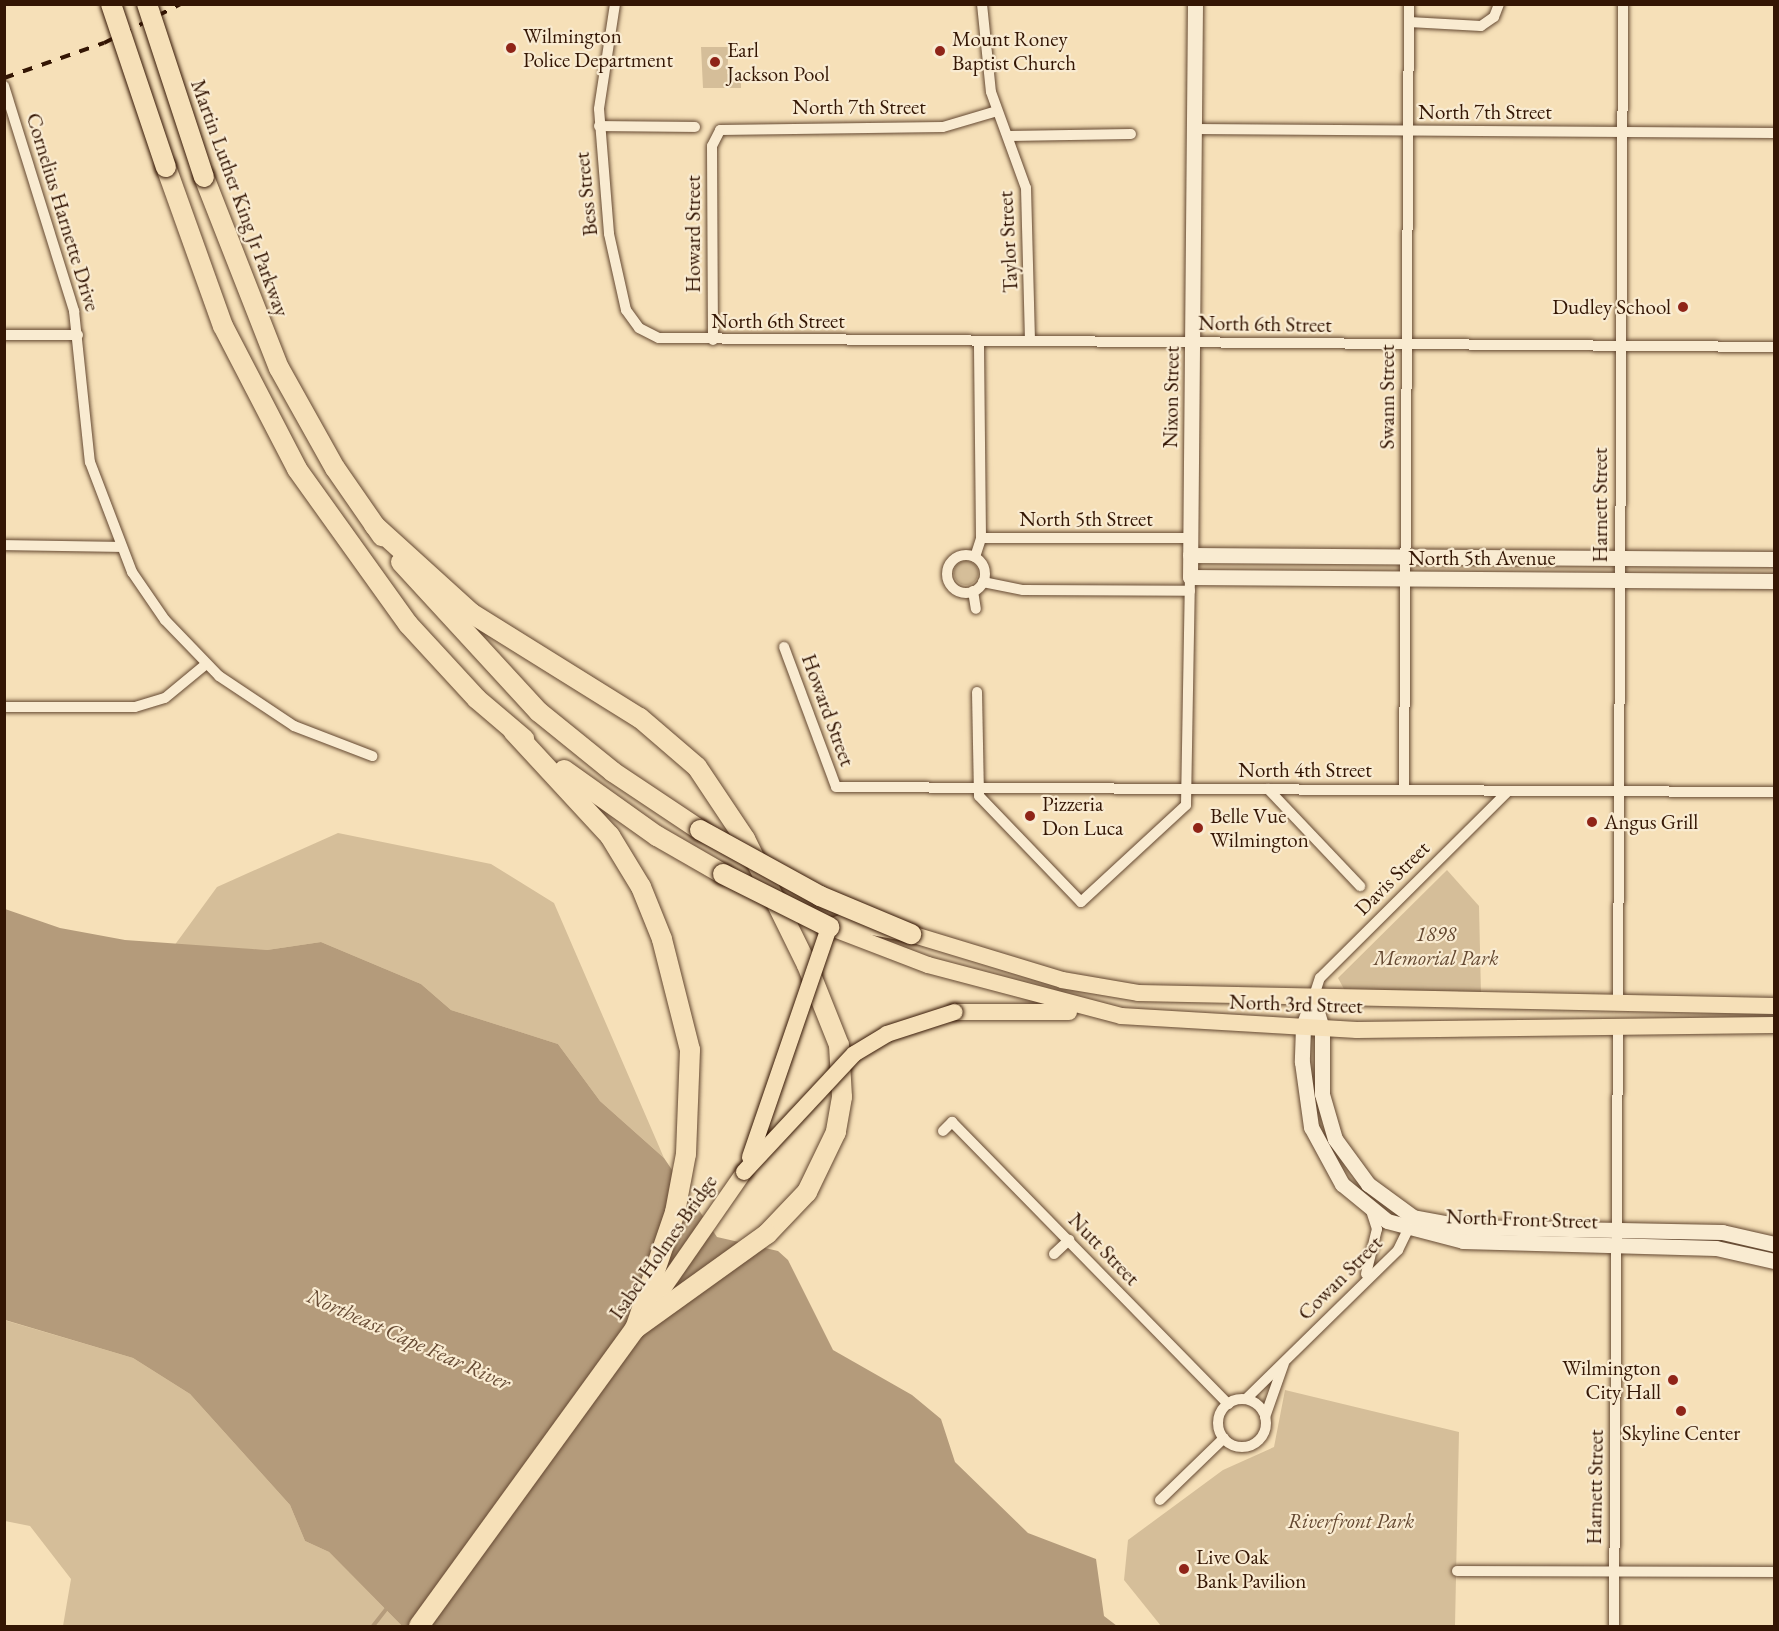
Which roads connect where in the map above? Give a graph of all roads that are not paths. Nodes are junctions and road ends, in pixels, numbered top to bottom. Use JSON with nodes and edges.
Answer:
{"nodes":[{"id":1,"x":111,"y":4,"type":"edge"},
{"id":2,"x":147,"y":4,"type":"edge"},
{"id":3,"x":615,"y":4,"type":"edge"},
{"id":4,"x":982,"y":4,"type":"edge"},
{"id":5,"x":1195,"y":4,"type":"edge"},
{"id":6,"x":1409,"y":4,"type":"edge"},
{"id":7,"x":1499,"y":4,"type":"edge"},
{"id":8,"x":1623,"y":4,"type":"edge"},
{"id":9,"x":1409,"y":22,"type":"junction"},
{"id":10,"x":4,"y":86,"type":"edge"},
{"id":11,"x":997,"y":111,"type":"junction"},
{"id":12,"x":599,"y":126,"type":"junction"},
{"id":13,"x":695,"y":126,"type":"dead end"},
{"id":14,"x":1194,"y":129,"type":"junction"},
{"id":15,"x":720,"y":130,"type":"joint"},
{"id":16,"x":1408,"y":131,"type":"junction"},
{"id":17,"x":1622,"y":131,"type":"junction"},
{"id":18,"x":1774,"y":133,"type":"edge"},
{"id":19,"x":1131,"y":134,"type":"dead end"},
{"id":20,"x":1009,"y":136,"type":"junction"},
{"id":21,"x":4,"y":335,"type":"edge"},
{"id":22,"x":78,"y":335,"type":"junction"},
{"id":23,"x":682,"y":340,"type":"joint"},
{"id":24,"x":713,"y":340,"type":"junction"},
{"id":25,"x":979,"y":341,"type":"junction"},
{"id":26,"x":1030,"y":342,"type":"junction"},
{"id":27,"x":1193,"y":342,"type":"junction"},
{"id":28,"x":1407,"y":344,"type":"junction"},
{"id":29,"x":1621,"y":346,"type":"junction"},
{"id":30,"x":1774,"y":347,"type":"edge"},
{"id":31,"x":374,"y":525,"type":"junction"},
{"id":32,"x":981,"y":538,"type":"junction"},
{"id":33,"x":1191,"y":538,"type":"junction"},
{"id":34,"x":4,"y":545,"type":"edge"},
{"id":35,"x":120,"y":547,"type":"junction"},
{"id":36,"x":1190,"y":555,"type":"junction"},
{"id":37,"x":1406,"y":556,"type":"junction"},
{"id":38,"x":975,"y":557,"type":"junction"},
{"id":39,"x":1620,"y":558,"type":"junction"},
{"id":40,"x":1774,"y":559,"type":"edge"},
{"id":41,"x":1405,"y":579,"type":"junction"},
{"id":42,"x":1619,"y":580,"type":"junction"},
{"id":43,"x":1774,"y":581,"type":"edge"},
{"id":44,"x":983,"y":582,"type":"junction"},
{"id":45,"x":1190,"y":584,"type":"junction"},
{"id":46,"x":973,"y":591,"type":"junction"},
{"id":47,"x":976,"y":609,"type":"dead end"},
{"id":48,"x":784,"y":647,"type":"dead end"},
{"id":49,"x":205,"y":665,"type":"junction"},
{"id":50,"x":977,"y":692,"type":"dead end"},
{"id":51,"x":4,"y":707,"type":"edge"},
{"id":52,"x":513,"y":731,"type":"junction"},
{"id":53,"x":372,"y":756,"type":"dead end"},
{"id":54,"x":836,"y":787,"type":"joint"},
{"id":55,"x":975,"y":787,"type":"junction"},
{"id":56,"x":1190,"y":789,"type":"junction"},
{"id":57,"x":1268,"y":789,"type":"junction"},
{"id":58,"x":1404,"y":790,"type":"junction"},
{"id":59,"x":1508,"y":791,"type":"junction"},
{"id":60,"x":1618,"y":791,"type":"junction"},
{"id":61,"x":1774,"y":792,"type":"edge"},
{"id":62,"x":1360,"y":886,"type":"dead end"},
{"id":63,"x":830,"y":927,"type":"junction"},
{"id":64,"x":911,"y":934,"type":"junction"},
{"id":65,"x":1313,"y":999,"type":"junction"},
{"id":66,"x":1618,"y":1005,"type":"junction"},
{"id":67,"x":1774,"y":1006,"type":"edge"},
{"id":68,"x":1120,"y":1016,"type":"junction"},
{"id":69,"x":1618,"y":1024,"type":"junction"},
{"id":70,"x":1774,"y":1025,"type":"edge"},
{"id":71,"x":1303,"y":1027,"type":"junction"},
{"id":72,"x":1322,"y":1028,"type":"junction"},
{"id":73,"x":943,"y":1131,"type":"dead end"},
{"id":74,"x":744,"y":1172,"type":"junction"},
{"id":75,"x":1371,"y":1211,"type":"junction"},
{"id":76,"x":1411,"y":1224,"type":"junction"},
{"id":77,"x":1616,"y":1238,"type":"junction"},
{"id":78,"x":1069,"y":1240,"type":"junction"},
{"id":79,"x":1774,"y":1244,"type":"edge"},
{"id":80,"x":1054,"y":1254,"type":"dead end"},
{"id":81,"x":1774,"y":1261,"type":"edge"},
{"id":82,"x":1360,"y":1284,"type":"junction"},
{"id":83,"x":635,"y":1329,"type":"junction"},
{"id":84,"x":1286,"y":1360,"type":"junction"},
{"id":85,"x":1246,"y":1399,"type":"junction"},
{"id":86,"x":1228,"y":1404,"type":"junction"},
{"id":87,"x":1265,"y":1417,"type":"junction"},
{"id":88,"x":1224,"y":1438,"type":"junction"},
{"id":89,"x":1160,"y":1500,"type":"dead end"},
{"id":90,"x":1457,"y":1571,"type":"dead end"},
{"id":91,"x":1614,"y":1571,"type":"junction"},
{"id":92,"x":1774,"y":1572,"type":"edge"},
{"id":93,"x":419,"y":1626,"type":"edge"},
{"id":94,"x":1614,"y":1626,"type":"edge"}],
"edges":[{"from":1,"to":52,"type":"highway","bridge":true},
{"from":2,"to":31,"type":"highway","name":"Martin Luther King Jr Parkway","bridge":true},
{"from":3,"to":12,"type":"street","name":"Bess Street"},
{"from":4,"to":11,"type":"street","name":"Taylor Street"},
{"from":5,"to":14,"type":"street","name":"Nixon Street"},
{"from":6,"to":9,"type":"street","name":"Swann Street"},
{"from":7,"to":9,"type":"street"},
{"from":8,"to":17,"type":"street","name":"Harnett Street"},
{"from":9,"to":16,"type":"street","name":"Swann Street"},
{"from":10,"to":22,"type":"street","name":"Cornelius Harnette Drive"},
{"from":11,"to":15,"type":"street","name":"North 7th Street"},
{"from":11,"to":20,"type":"street","name":"Taylor Street"},
{"from":12,"to":13,"type":"street"},
{"from":12,"to":23,"type":"street","name":"Bess Street"},
{"from":14,"to":16,"type":"street","name":"North 7th Street"},
{"from":14,"to":27,"type":"street","name":"Nixon Street"},
{"from":15,"to":24,"type":"street","name":"Howard Street"},
{"from":16,"to":17,"type":"street","name":"North 7th Street"},
{"from":16,"to":28,"type":"street","name":"Swann Street"},
{"from":17,"to":18,"type":"street","name":"North 7th Street"},
{"from":17,"to":29,"type":"street","name":"Harnett Street"},
{"from":19,"to":20,"type":"street"},
{"from":20,"to":26,"type":"street","name":"Taylor Street"},
{"from":21,"to":22,"type":"street"},
{"from":22,"to":35,"type":"street","name":"Cornelius Harnette Drive"},
{"from":23,"to":24,"type":"street","name":"North 6th Street"},
{"from":24,"to":25,"type":"street","name":"North 6th Street"},
{"from":25,"to":26,"type":"street","name":"North 6th Street"},
{"from":25,"to":32,"type":"street"},
{"from":26,"to":27,"type":"street","name":"North 6th Street"},
{"from":27,"to":28,"type":"street","name":"North 6th Street"},
{"from":27,"to":33,"type":"street","name":"Nixon Street"},
{"from":28,"to":29,"type":"street","name":"North 6th Street"},
{"from":28,"to":37,"type":"street","name":"Swann Street"},
{"from":29,"to":30,"type":"street","name":"North 6th Street"},
{"from":29,"to":39,"type":"street","name":"Harnett Street"},
{"from":31,"to":64,"type":"highway","name":"Martin Luther King Jr Parkway","bridge":true},
{"from":31,"to":83,"type":"highway"},
{"from":32,"to":33,"type":"street","name":"North 5th Street"},
{"from":32,"to":38,"type":"street"},
{"from":33,"to":36,"type":"street","name":"Nixon Street"},
{"from":34,"to":35,"type":"street"},
{"from":35,"to":49,"type":"street","name":"Cornelius Harnette Drive"},
{"from":36,"to":37,"type":"street","name":"North 5th Avenue"},
{"from":36,"to":45,"type":"street","name":"Nixon Street"},
{"from":37,"to":39,"type":"street","name":"North 5th Avenue"},
{"from":37,"to":41,"type":"street","name":"Swann Street"},
{"from":38,"to":44,"type":"street"},
{"from":38,"to":46,"type":"street"},
{"from":39,"to":40,"type":"street","name":"North 5th Avenue"},
{"from":39,"to":42,"type":"street","name":"Harnett Street"},
{"from":41,"to":42,"type":"street","name":"North 5th Avenue"},
{"from":41,"to":45,"type":"street","name":"North 5th Avenue"},
{"from":41,"to":58,"type":"street","name":"Swann Street"},
{"from":42,"to":43,"type":"street","name":"North 5th Avenue"},
{"from":42,"to":60,"type":"street","name":"Harnett Street"},
{"from":44,"to":45,"type":"street"},
{"from":44,"to":46,"type":"street"},
{"from":45,"to":56,"type":"street","name":"Nixon Street"},
{"from":46,"to":47,"type":"street"},
{"from":48,"to":54,"type":"street","name":"Howard Street"},
{"from":49,"to":51,"type":"street"},
{"from":49,"to":53,"type":"street","name":"Cornelius Harnette Drive"},
{"from":50,"to":55,"type":"street"},
{"from":52,"to":63,"type":"highway","bridge":true},
{"from":52,"to":83,"type":"highway"},
{"from":54,"to":55,"type":"street","name":"North 4th Street"},
{"from":55,"to":56,"type":"street","name":"North 4th Street"},
{"from":55,"to":56,"type":"street"},
{"from":56,"to":57,"type":"street","name":"North 4th Street"},
{"from":57,"to":58,"type":"street","name":"North 4th Street"},
{"from":57,"to":62,"type":"street"},
{"from":58,"to":59,"type":"street","name":"North 4th Street"},
{"from":59,"to":60,"type":"street","name":"North 4th Street"},
{"from":59,"to":65,"type":"street","name":"Davis Street"},
{"from":60,"to":61,"type":"street","name":"North 4th Street"},
{"from":60,"to":66,"type":"street","name":"Harnett Street"},
{"from":63,"to":64,"type":"main road","bridge":true},
{"from":63,"to":68,"type":"main road","name":"North 3rd Street"},
{"from":63,"to":74,"type":"main road","name":"Isabel Holmes Bridge","bridge":true},
{"from":64,"to":65,"type":"main road","name":"North 3rd Street"},
{"from":65,"to":66,"type":"main road","name":"North 3rd Street"},
{"from":65,"to":71,"type":"street","name":"North Front Street"},
{"from":65,"to":72,"type":"street","name":"North Front Street"},
{"from":66,"to":67,"type":"main road","name":"North 3rd Street"},
{"from":68,"to":71,"type":"main road","name":"North 3rd Street"},
{"from":68,"to":74,"type":"main road","bridge":true},
{"from":69,"to":70,"type":"main road","name":"North 3rd Street"},
{"from":69,"to":72,"type":"main road","name":"North 3rd Street"},
{"from":69,"to":77,"type":"street","name":"Harnett Street"},
{"from":71,"to":72,"type":"main road","name":"North 3rd Street"},
{"from":71,"to":75,"type":"street","name":"North Front Street"},
{"from":72,"to":76,"type":"street","name":"North Front Street"},
{"from":73,"to":78,"type":"street","name":"Nutt Street"},
{"from":74,"to":83,"type":"main road","name":"Isabel Holmes Bridge"},
{"from":75,"to":76,"type":"street","name":"North Front Street"},
{"from":75,"to":82,"type":"street"},
{"from":76,"to":77,"type":"street","name":"North Front Street"},
{"from":76,"to":82,"type":"street","name":"Cowan Street"},
{"from":77,"to":79,"type":"street","name":"North Front Street"},
{"from":77,"to":81,"type":"street","name":"North Front Street"},
{"from":77,"to":91,"type":"street","name":"Harnett Street"},
{"from":78,"to":80,"type":"street"},
{"from":78,"to":86,"type":"street","name":"Nutt Street"},
{"from":82,"to":84,"type":"street","name":"Cowan Street"},
{"from":83,"to":93,"type":"highway","name":"Isabel Holmes Bridge"},
{"from":84,"to":85,"type":"street","name":"Cowan Street"},
{"from":84,"to":87,"type":"street","name":"Cowan Street"},
{"from":85,"to":86,"type":"street"},
{"from":85,"to":87,"type":"street"},
{"from":86,"to":88,"type":"street"},
{"from":87,"to":88,"type":"street"},
{"from":88,"to":89,"type":"street"},
{"from":90,"to":91,"type":"street"},
{"from":91,"to":92,"type":"street"},
{"from":91,"to":94,"type":"street","name":"Harnett Street"}]}
